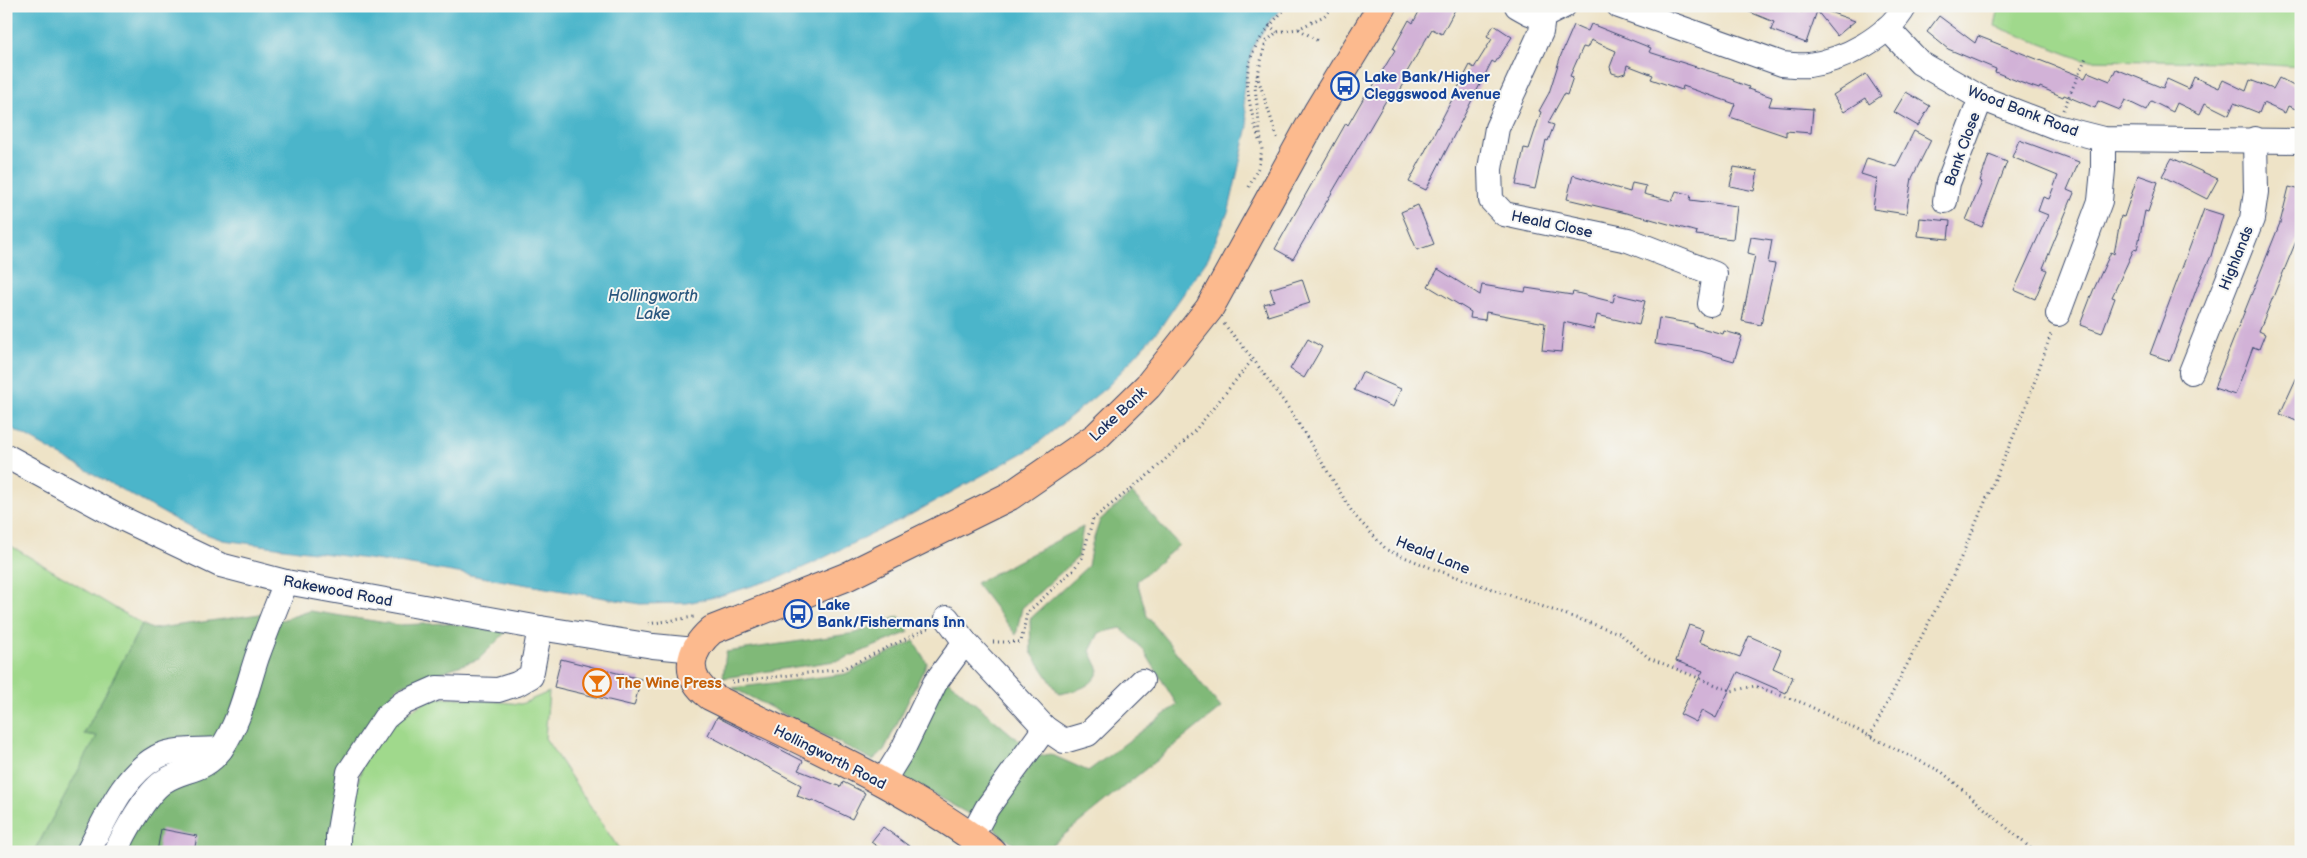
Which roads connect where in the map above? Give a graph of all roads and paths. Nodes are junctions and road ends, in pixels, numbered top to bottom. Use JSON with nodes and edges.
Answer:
{"nodes":[{"id":1,"x":1288,"y":6,"type":"edge"},
{"id":2,"x":1336,"y":6,"type":"edge"},
{"id":3,"x":1382,"y":6,"type":"edge"},
{"id":4,"x":1517,"y":6,"type":"edge"},
{"id":5,"x":1564,"y":6,"type":"edge"},
{"id":6,"x":1619,"y":6,"type":"edge"},
{"id":7,"x":1905,"y":6,"type":"edge"},
{"id":8,"x":1543,"y":17,"type":"junction"},
{"id":9,"x":1269,"y":25,"type":"junction"},
{"id":10,"x":1887,"y":28,"type":"junction"},
{"id":11,"x":1298,"y":29,"type":"junction"},
{"id":12,"x":1277,"y":32,"type":"junction"},
{"id":13,"x":1260,"y":37,"type":"junction"},
{"id":14,"x":1318,"y":41,"type":"dead end"},
{"id":15,"x":1267,"y":42,"type":"junction"},
{"id":16,"x":2087,"y":55,"type":"dead end"},
{"id":17,"x":1257,"y":73,"type":"junction"},
{"id":18,"x":1981,"y":98,"type":"junction"},
{"id":19,"x":2056,"y":127,"type":"junction"},
{"id":20,"x":2255,"y":139,"type":"junction"},
{"id":21,"x":2103,"y":140,"type":"junction"},
{"id":22,"x":2301,"y":141,"type":"edge"},
{"id":23,"x":1278,"y":149,"type":"dead end"},
{"id":24,"x":1262,"y":150,"type":"junction"},
{"id":25,"x":1246,"y":194,"type":"dead end"},
{"id":26,"x":1945,"y":200,"type":"dead end"},
{"id":27,"x":1710,"y":304,"type":"dead end"},
{"id":28,"x":2058,"y":314,"type":"joint"},
{"id":29,"x":1219,"y":318,"type":"dead end"},
{"id":30,"x":1253,"y":359,"type":"junction"},
{"id":31,"x":2191,"y":372,"type":"dead end"},
{"id":32,"x":6,"y":456,"type":"edge"},
{"id":33,"x":286,"y":582,"type":"junction"},
{"id":34,"x":696,"y":617,"type":"dead end"},
{"id":35,"x":947,"y":618,"type":"joint"},
{"id":36,"x":540,"y":628,"type":"junction"},
{"id":37,"x":616,"y":639,"type":"junction"},
{"id":38,"x":965,"y":642,"type":"junction"},
{"id":39,"x":695,"y":650,"type":"junction"},
{"id":40,"x":1142,"y":681,"type":"dead end"},
{"id":41,"x":710,"y":696,"type":"junction"},
{"id":42,"x":1045,"y":728,"type":"junction"},
{"id":43,"x":1870,"y":736,"type":"junction"},
{"id":44,"x":221,"y":749,"type":"junction"},
{"id":45,"x":882,"y":783,"type":"junction"},
{"id":46,"x":982,"y":844,"type":"edge"},
{"id":47,"x":88,"y":852,"type":"edge"},
{"id":48,"x":116,"y":852,"type":"edge"},
{"id":49,"x":338,"y":852,"type":"edge"},
{"id":50,"x":2035,"y":852,"type":"edge"}],
"edges":[{"from":1,"to":9,"type":"path"},
{"from":2,"to":11,"type":"path"},
{"from":3,"to":39,"type":"main road","name":"Lake Bank"},
{"from":4,"to":8,"type":"street"},
{"from":5,"to":8,"type":"street"},
{"from":6,"to":10,"type":"street"},
{"from":7,"to":10,"type":"street"},
{"from":8,"to":27,"type":"street","name":"Heald Close"},
{"from":9,"to":12,"type":"path"},
{"from":9,"to":13,"type":"path"},
{"from":10,"to":18,"type":"street","name":"Wood Bank Road"},
{"from":11,"to":12,"type":"path"},
{"from":11,"to":14,"type":"path"},
{"from":12,"to":15,"type":"path"},
{"from":13,"to":15,"type":"path"},
{"from":13,"to":24,"type":"path"},
{"from":15,"to":17,"type":"path"},
{"from":16,"to":19,"type":"path"},
{"from":17,"to":23,"type":"path"},
{"from":17,"to":24,"type":"path"},
{"from":18,"to":19,"type":"street","name":"Wood Bank Road"},
{"from":18,"to":26,"type":"street","name":"Bank Close"},
{"from":19,"to":21,"type":"street","name":"Wood Bank Road"},
{"from":20,"to":21,"type":"street","name":"Wood Bank Road"},
{"from":20,"to":22,"type":"street","name":"Wood Bank Road"},
{"from":20,"to":31,"type":"street","name":"Highlands"},
{"from":21,"to":28,"type":"street"},
{"from":24,"to":25,"type":"path"},
{"from":28,"to":43,"type":"path"},
{"from":29,"to":30,"type":"path","name":"Heald Lane"},
{"from":30,"to":38,"type":"path"},
{"from":30,"to":43,"type":"path","name":"Heald Lane"},
{"from":32,"to":33,"type":"street","name":"Rakewood Road"},
{"from":33,"to":36,"type":"street","name":"Rakewood Road"},
{"from":33,"to":44,"type":"street"},
{"from":34,"to":37,"type":"path"},
{"from":35,"to":38,"type":"street"},
{"from":35,"to":41,"type":"path"},
{"from":36,"to":37,"type":"street","name":"Rakewood Road"},
{"from":36,"to":49,"type":"street"},
{"from":37,"to":39,"type":"street","name":"Rakewood Road"},
{"from":38,"to":42,"type":"street"},
{"from":38,"to":45,"type":"street"},
{"from":39,"to":41,"type":"main road","name":"Hollingworth Road"},
{"from":40,"to":42,"type":"street"},
{"from":41,"to":45,"type":"main road","name":"Hollingworth Road"},
{"from":42,"to":46,"type":"street"},
{"from":43,"to":50,"type":"path","name":"Heald Lane"},
{"from":44,"to":47,"type":"street"},
{"from":44,"to":48,"type":"street"},
{"from":45,"to":46,"type":"main road","name":"Hollingworth Road"}]}
